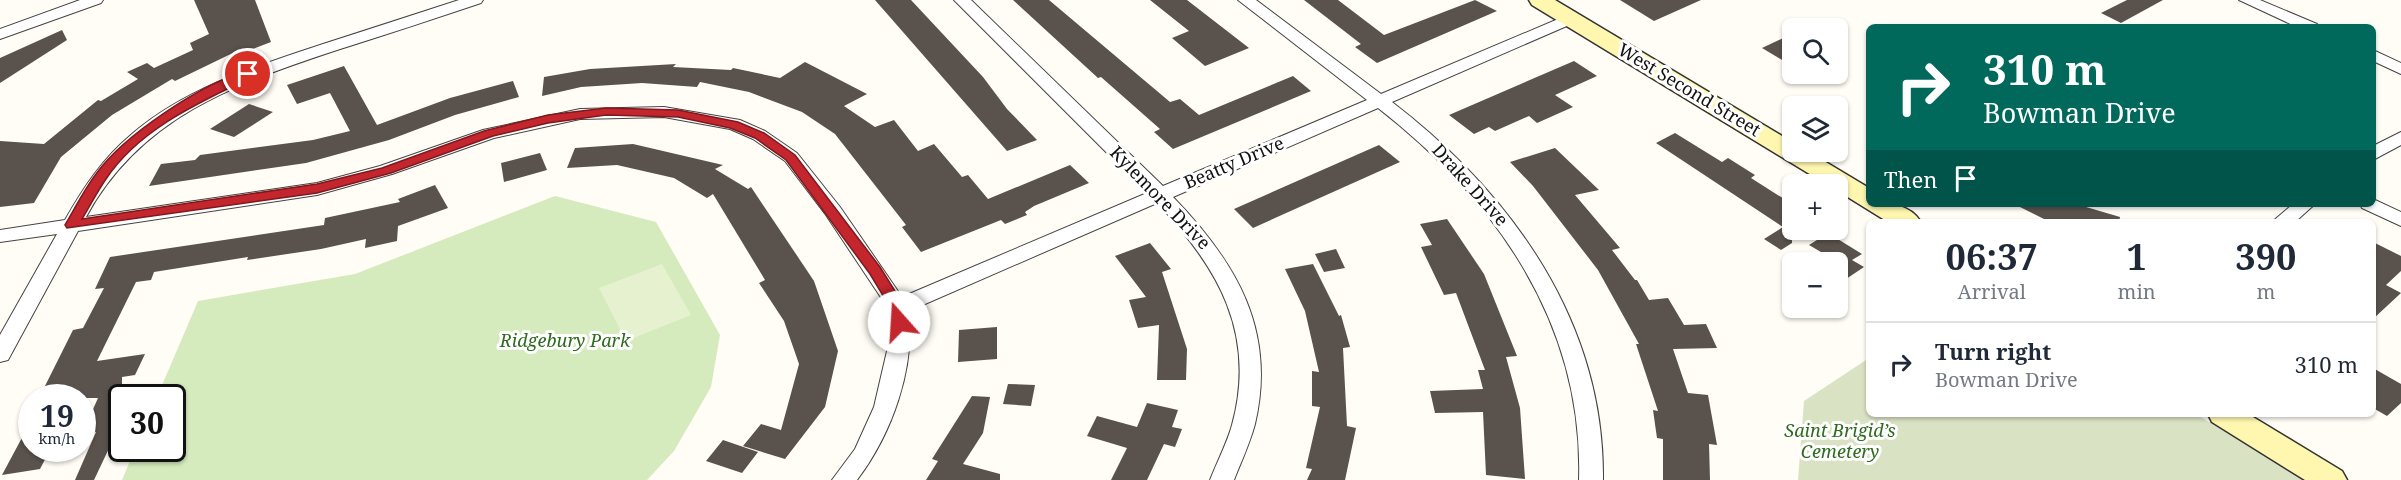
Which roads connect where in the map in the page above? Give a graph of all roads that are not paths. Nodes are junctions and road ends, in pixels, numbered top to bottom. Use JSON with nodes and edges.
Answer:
{"nodes":[{"id":1,"x":95,"y":0,"type":"edge"},
{"id":2,"x":475,"y":0,"type":"edge"},
{"id":3,"x":962,"y":0,"type":"edge"},
{"id":4,"x":1246,"y":0,"type":"edge"},
{"id":5,"x":1540,"y":0,"type":"edge"},
{"id":6,"x":2247,"y":0,"type":"edge"},
{"id":7,"x":1570,"y":18,"type":"junction"},
{"id":8,"x":2304,"y":24,"type":"edge"},
{"id":9,"x":0,"y":34,"type":"edge"},
{"id":10,"x":2376,"y":56,"type":"edge"},
{"id":11,"x":2401,"y":69,"type":"edge"},
{"id":12,"x":1379,"y":100,"type":"junction"},
{"id":13,"x":2401,"y":136,"type":"edge"},
{"id":14,"x":2376,"y":152,"type":"edge"},
{"id":15,"x":1160,"y":194,"type":"junction"},
{"id":16,"x":1866,"y":197,"type":"edge"},
{"id":17,"x":1883,"y":207,"type":"edge"},
{"id":18,"x":2302,"y":207,"type":"edge"},
{"id":19,"x":2375,"y":207,"type":"edge"},
{"id":20,"x":1903,"y":219,"type":"edge"},
{"id":21,"x":2286,"y":219,"type":"edge"},
{"id":22,"x":2401,"y":220,"type":"edge"},
{"id":23,"x":72,"y":225,"type":"junction"},
{"id":24,"x":0,"y":236,"type":"edge"},
{"id":25,"x":897,"y":307,"type":"junction"},
{"id":26,"x":0,"y":354,"type":"edge"},
{"id":27,"x":2228,"y":417,"type":"edge"},
{"id":28,"x":844,"y":480,"type":"edge"},
{"id":29,"x":1222,"y":480,"type":"edge"},
{"id":30,"x":1591,"y":480,"type":"edge"},
{"id":31,"x":2331,"y":480,"type":"edge"}],
"edges":[{"from":1,"to":9,"type":"street"},
{"from":2,"to":23,"type":"street"},
{"from":3,"to":15,"type":"street","name":"Kylemore Drive"},
{"from":4,"to":12,"type":"street","name":"Drake Drive"},
{"from":5,"to":7,"type":"main road","name":"West Second Street"},
{"from":6,"to":8,"type":"street"},
{"from":7,"to":12,"type":"street","name":"Beatty Drive"},
{"from":7,"to":16,"type":"main road","name":"West Second Street"},
{"from":10,"to":11,"type":"street"},
{"from":12,"to":15,"type":"street","name":"Beatty Drive"},
{"from":12,"to":30,"type":"street","name":"Drake Drive"},
{"from":13,"to":14,"type":"street"},
{"from":15,"to":25,"type":"street","name":"Beatty Drive"},
{"from":15,"to":29,"type":"street","name":"Kylemore Drive"},
{"from":17,"to":20,"type":"main road"},
{"from":18,"to":21,"type":"street"},
{"from":19,"to":22,"type":"street"},
{"from":23,"to":24,"type":"street"},
{"from":23,"to":25,"type":"street"},
{"from":23,"to":26,"type":"street"},
{"from":25,"to":28,"type":"street"},
{"from":27,"to":31,"type":"main road"}]}
